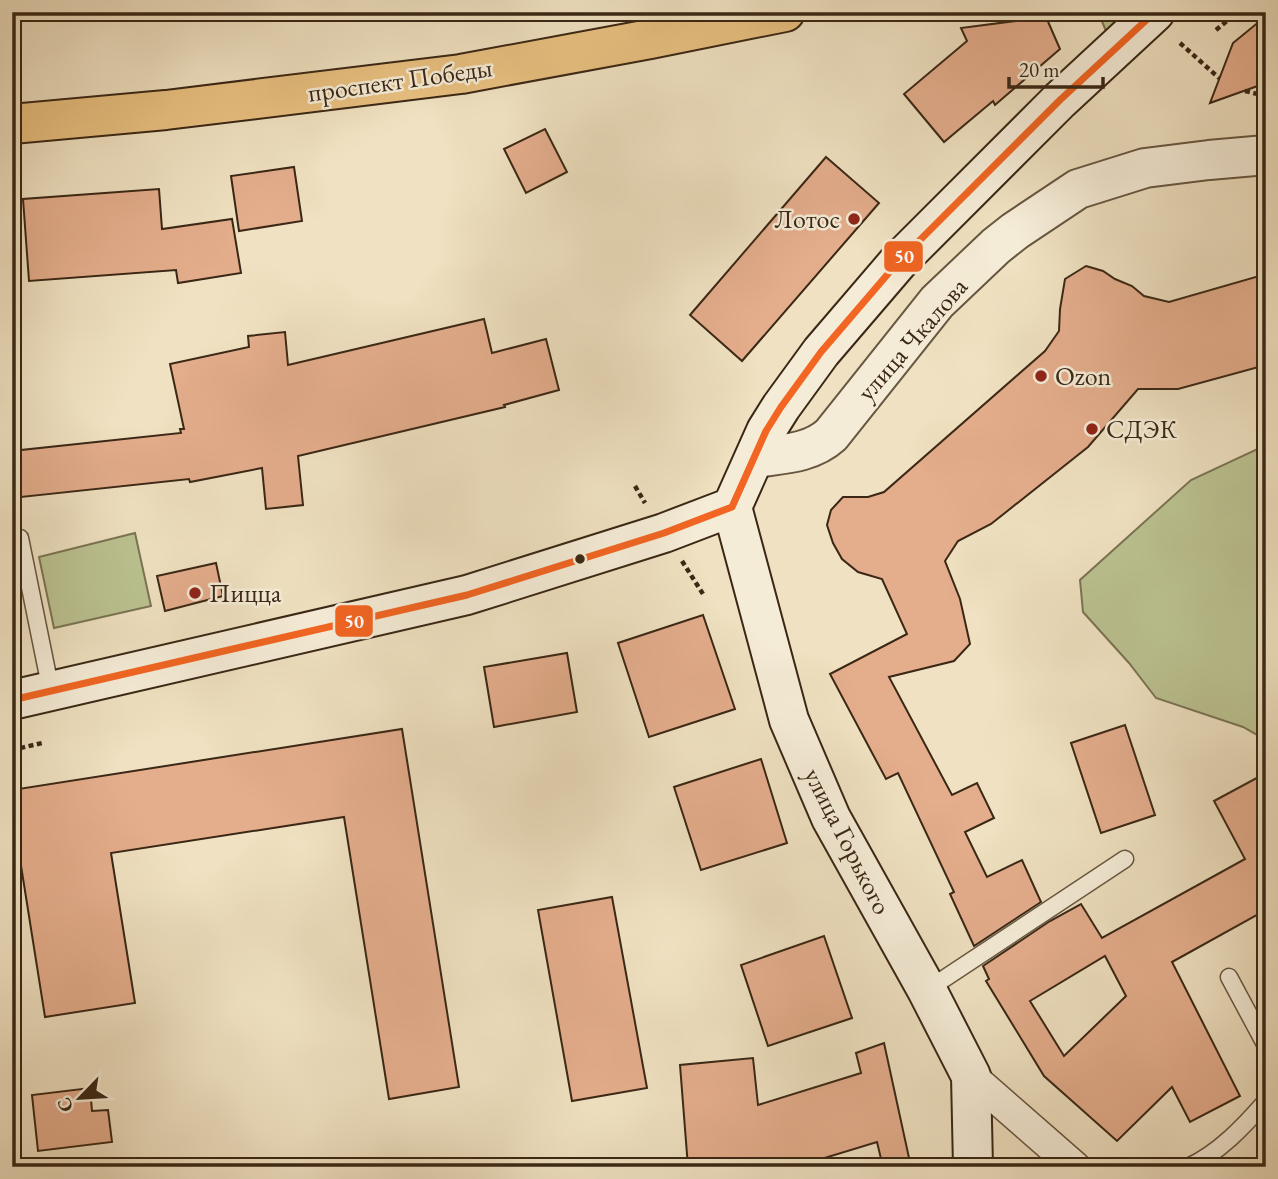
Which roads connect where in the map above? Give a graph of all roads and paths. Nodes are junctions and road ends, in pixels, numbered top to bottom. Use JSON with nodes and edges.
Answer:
{"nodes":[{"id":1,"x":785,"y":12,"type":"edge"},
{"id":2,"x":1155,"y":12,"type":"edge"},
{"id":3,"x":1238,"y":12,"type":"edge"},
{"id":4,"x":1216,"y":30,"type":"dead end"},
{"id":5,"x":1180,"y":43,"type":"dead end"},
{"id":6,"x":1219,"y":78,"type":"dead end"},
{"id":7,"x":1245,"y":90,"type":"dead end"},
{"id":8,"x":1266,"y":96,"type":"edge"},
{"id":9,"x":12,"y":124,"type":"edge"},
{"id":10,"x":1266,"y":155,"type":"edge"},
{"id":11,"x":755,"y":458,"type":"junction"},
{"id":12,"x":732,"y":507,"type":"junction"},
{"id":13,"x":20,"y":538,"type":"dead end"},
{"id":14,"x":51,"y":691,"type":"junction"},
{"id":15,"x":12,"y":700,"type":"edge"},
{"id":16,"x":42,"y":743,"type":"dead end"},
{"id":17,"x":12,"y":750,"type":"edge"},
{"id":18,"x":1125,"y":859,"type":"dead end"},
{"id":19,"x":1229,"y":977,"type":"dead end"},
{"id":20,"x":928,"y":990,"type":"junction"},
{"id":21,"x":1266,"y":1046,"type":"edge"},
{"id":22,"x":971,"y":1076,"type":"junction"},
{"id":23,"x":1266,"y":1101,"type":"edge"},
{"id":24,"x":973,"y":1167,"type":"edge"},
{"id":25,"x":1075,"y":1167,"type":"edge"},
{"id":26,"x":1188,"y":1167,"type":"edge"}],
"edges":[{"from":1,"to":9,"type":"main road","name":"проспект Победы"},
{"from":2,"to":11,"type":"main road"},
{"from":3,"to":4,"type":"path"},
{"from":5,"to":6,"type":"path"},
{"from":7,"to":8,"type":"path"},
{"from":10,"to":11,"type":"main road","name":"улица Чкалова"},
{"from":11,"to":12,"type":"main road"},
{"from":12,"to":14,"type":"main road"},
{"from":12,"to":20,"type":"main road","name":"улица Горького"},
{"from":13,"to":14,"type":"lane"},
{"from":14,"to":15,"type":"main road"},
{"from":16,"to":17,"type":"path"},
{"from":18,"to":20,"type":"lane"},
{"from":19,"to":21,"type":"lane"},
{"from":20,"to":22,"type":"main road","name":"улица Горького"},
{"from":22,"to":24,"type":"main road","name":"улица Горького"},
{"from":22,"to":25,"type":"street"},
{"from":23,"to":26,"type":"lane"}]}
